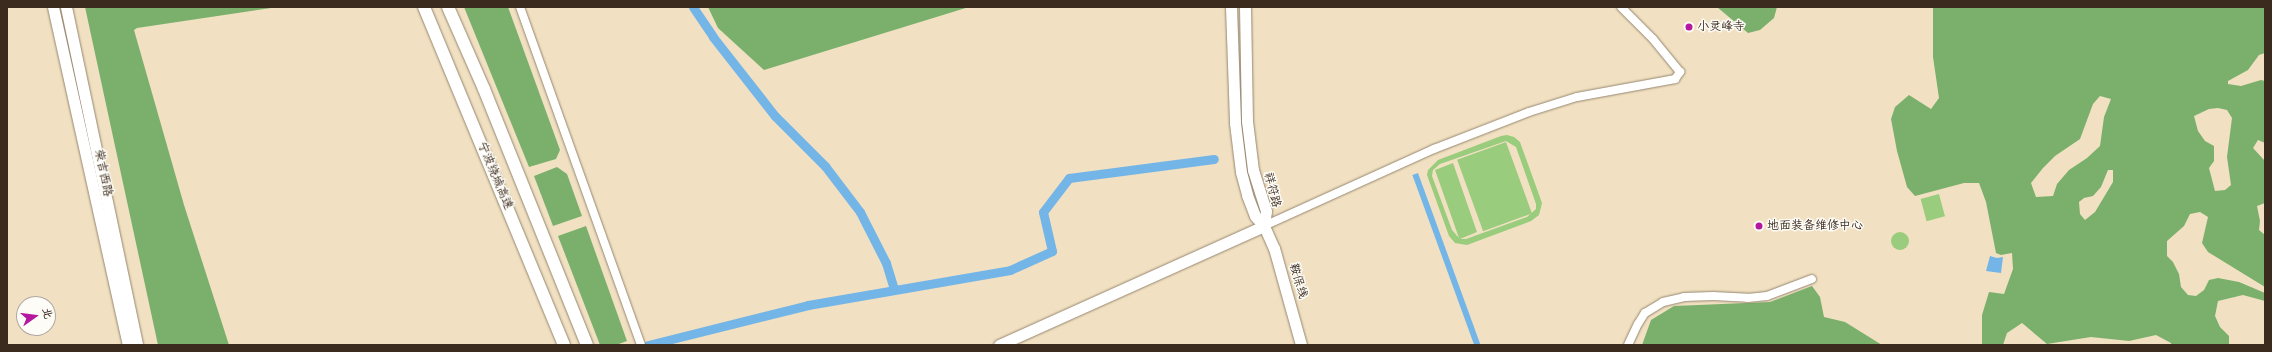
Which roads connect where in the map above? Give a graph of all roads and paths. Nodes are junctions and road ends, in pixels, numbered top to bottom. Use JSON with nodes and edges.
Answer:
{"nodes":[{"id":1,"x":53,"y":7,"type":"edge"},
{"id":2,"x":66,"y":7,"type":"edge"},
{"id":3,"x":424,"y":7,"type":"edge"},
{"id":4,"x":448,"y":7,"type":"edge"},
{"id":5,"x":520,"y":7,"type":"edge"},
{"id":6,"x":1232,"y":7,"type":"edge"},
{"id":7,"x":1245,"y":7,"type":"edge"},
{"id":8,"x":1621,"y":7,"type":"edge"},
{"id":9,"x":1264,"y":226,"type":"junction"},
{"id":10,"x":1812,"y":278,"type":"dead end"},
{"id":11,"x":640,"y":343,"type":"edge"},
{"id":12,"x":128,"y":345,"type":"edge"},
{"id":13,"x":138,"y":345,"type":"edge"},
{"id":14,"x":564,"y":345,"type":"edge"},
{"id":15,"x":587,"y":345,"type":"edge"},
{"id":16,"x":999,"y":345,"type":"edge"},
{"id":17,"x":1301,"y":345,"type":"edge"},
{"id":18,"x":1628,"y":345,"type":"edge"}],
"edges":[{"from":1,"to":12,"type":"main road","name":"荣吉西路"},
{"from":2,"to":13,"type":"main road","name":"荣吉西路"},
{"from":3,"to":14,"type":"highway","name":"宁波绕城高速"},
{"from":4,"to":15,"type":"highway","name":"宁波绕城高速"},
{"from":5,"to":11,"type":"street"},
{"from":6,"to":9,"type":"main road","name":"祥符路"},
{"from":7,"to":9,"type":"main road","name":"祥符路"},
{"from":8,"to":9,"type":"street"},
{"from":9,"to":16,"type":"main road"},
{"from":9,"to":17,"type":"main road","name":"鞍保线"},
{"from":10,"to":18,"type":"street"}]}
